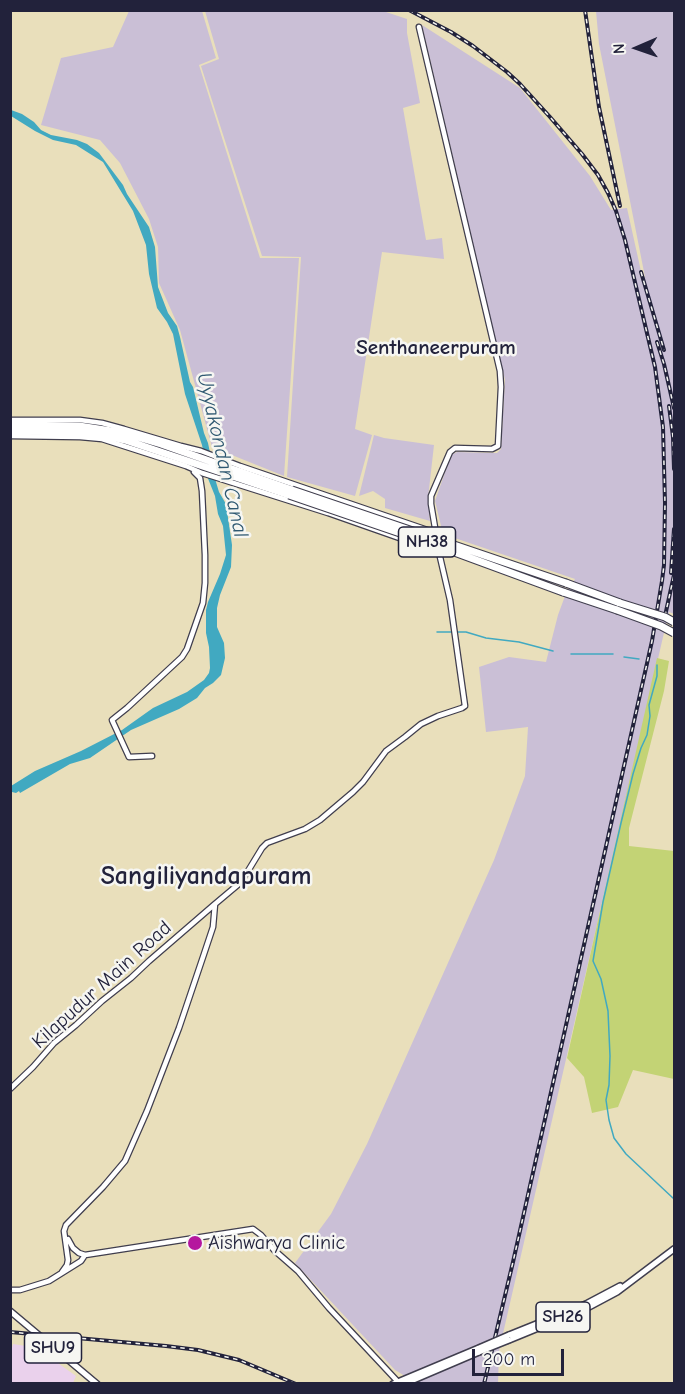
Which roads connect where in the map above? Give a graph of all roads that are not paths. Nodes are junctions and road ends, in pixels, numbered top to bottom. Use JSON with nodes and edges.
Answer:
{"nodes":[{"id":1,"x":418,"y":27,"type":"dead end"},
{"id":2,"x":10,"y":420,"type":"edge"},
{"id":3,"x":10,"y":425,"type":"edge"},
{"id":4,"x":10,"y":434,"type":"edge"},
{"id":5,"x":176,"y":462,"type":"junction"},
{"id":6,"x":202,"y":462,"type":"junction"},
{"id":7,"x":276,"y":491,"type":"junction"},
{"id":8,"x":291,"y":493,"type":"junction"},
{"id":9,"x":436,"y":533,"type":"junction"},
{"id":10,"x":439,"y":552,"type":"junction"},
{"id":11,"x":675,"y":622,"type":"edge"},
{"id":12,"x":675,"y":633,"type":"edge"},
{"id":13,"x":152,"y":756,"type":"dead end"},
{"id":14,"x":215,"y":904,"type":"junction"},
{"id":15,"x":10,"y":1089,"type":"edge"},
{"id":16,"x":64,"y":1231,"type":"junction"},
{"id":17,"x":675,"y":1247,"type":"edge"},
{"id":18,"x":85,"y":1255,"type":"junction"},
{"id":19,"x":62,"y":1272,"type":"junction"},
{"id":20,"x":10,"y":1290,"type":"edge"},
{"id":21,"x":10,"y":1313,"type":"edge"},
{"id":22,"x":92,"y":1383,"type":"edge"},
{"id":23,"x":97,"y":1383,"type":"edge"},
{"id":24,"x":398,"y":1383,"type":"edge"}],
"edges":[{"from":1,"to":9,"type":"street"},
{"from":2,"to":6,"type":"street"},
{"from":3,"to":6,"type":"highway","number":"NH38"},
{"from":4,"to":5,"type":"street"},
{"from":4,"to":6,"type":"highway","number":"NH38"},
{"from":5,"to":6,"type":"street"},
{"from":5,"to":13,"type":"street"},
{"from":6,"to":7,"type":"highway","number":"NH38"},
{"from":6,"to":7,"type":"street"},
{"from":6,"to":9,"type":"street"},
{"from":7,"to":8,"type":"highway","number":"NH38"},
{"from":7,"to":10,"type":"street"},
{"from":8,"to":11,"type":"highway","number":"NH38","bridge":true},
{"from":8,"to":12,"type":"highway","number":"NH38","bridge":true},
{"from":9,"to":10,"type":"street"},
{"from":10,"to":14,"type":"street","name":"Kilapudur Main Road"},
{"from":14,"to":15,"type":"street","name":"Kilapudur Main Road"},
{"from":14,"to":16,"type":"street"},
{"from":16,"to":18,"type":"street"},
{"from":16,"to":19,"type":"street"},
{"from":17,"to":24,"type":"main road","number":"SH26","bridge":true},
{"from":18,"to":19,"type":"street"},
{"from":18,"to":24,"type":"street"},
{"from":19,"to":20,"type":"street"},
{"from":21,"to":22,"type":"main road","number":"SHU9"},
{"from":21,"to":23,"type":"main road","number":"SHU9"}]}
